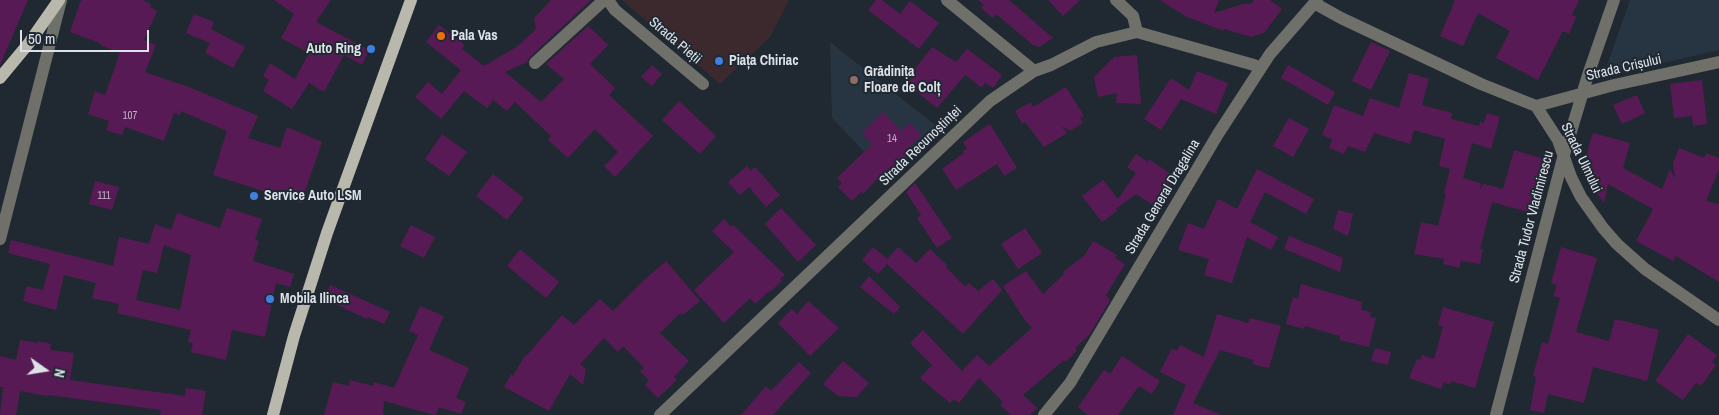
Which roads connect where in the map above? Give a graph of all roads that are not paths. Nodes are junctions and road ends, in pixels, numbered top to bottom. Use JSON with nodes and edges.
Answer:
{"nodes":[{"id":1,"x":60,"y":0,"type":"edge"},
{"id":2,"x":411,"y":0,"type":"edge"},
{"id":3,"x":604,"y":0,"type":"edge"},
{"id":4,"x":608,"y":0,"type":"edge"},
{"id":5,"x":946,"y":0,"type":"edge"},
{"id":6,"x":1116,"y":0,"type":"edge"},
{"id":7,"x":1614,"y":0,"type":"edge"},
{"id":8,"x":1315,"y":2,"type":"edge"},
{"id":9,"x":1137,"y":32,"type":"junction"},
{"id":10,"x":1719,"y":62,"type":"edge"},
{"id":11,"x":535,"y":63,"type":"dead end"},
{"id":12,"x":1261,"y":68,"type":"junction"},
{"id":13,"x":1034,"y":71,"type":"junction"},
{"id":14,"x":0,"y":78,"type":"edge"},
{"id":15,"x":703,"y":84,"type":"dead end"},
{"id":16,"x":1583,"y":93,"type":"junction"},
{"id":17,"x":1536,"y":106,"type":"junction"},
{"id":18,"x":1563,"y":158,"type":"junction"},
{"id":19,"x":0,"y":239,"type":"edge"},
{"id":20,"x":1719,"y":320,"type":"edge"},
{"id":21,"x":273,"y":415,"type":"edge"},
{"id":22,"x":660,"y":415,"type":"edge"},
{"id":23,"x":1044,"y":415,"type":"edge"},
{"id":24,"x":1496,"y":415,"type":"edge"}],
"edges":[{"from":1,"to":14,"type":"main road"},
{"from":1,"to":19,"type":"street"},
{"from":2,"to":21,"type":"main road"},
{"from":3,"to":11,"type":"street"},
{"from":4,"to":15,"type":"street","name":"Strada Pieții"},
{"from":5,"to":13,"type":"street"},
{"from":6,"to":9,"type":"street"},
{"from":7,"to":16,"type":"street","name":"Strada Tudor Vladimirescu"},
{"from":8,"to":12,"type":"street","name":"Strada General Dragalina"},
{"from":8,"to":17,"type":"street"},
{"from":9,"to":12,"type":"street","name":"Strada Recunoștinței"},
{"from":9,"to":13,"type":"street","name":"Strada Recunoștinței"},
{"from":10,"to":16,"type":"street","name":"Strada Crișului"},
{"from":12,"to":23,"type":"street","name":"Strada General Dragalina"},
{"from":13,"to":22,"type":"street","name":"Strada Recunoștinței"},
{"from":16,"to":17,"type":"street","name":"Strada Crișului"},
{"from":16,"to":18,"type":"street","name":"Strada Tudor Vladimirescu"},
{"from":17,"to":18,"type":"street","name":"Strada Ulmului"},
{"from":18,"to":20,"type":"street","name":"Strada Ulmului"},
{"from":18,"to":24,"type":"street","name":"Strada Tudor Vladimirescu"}]}
